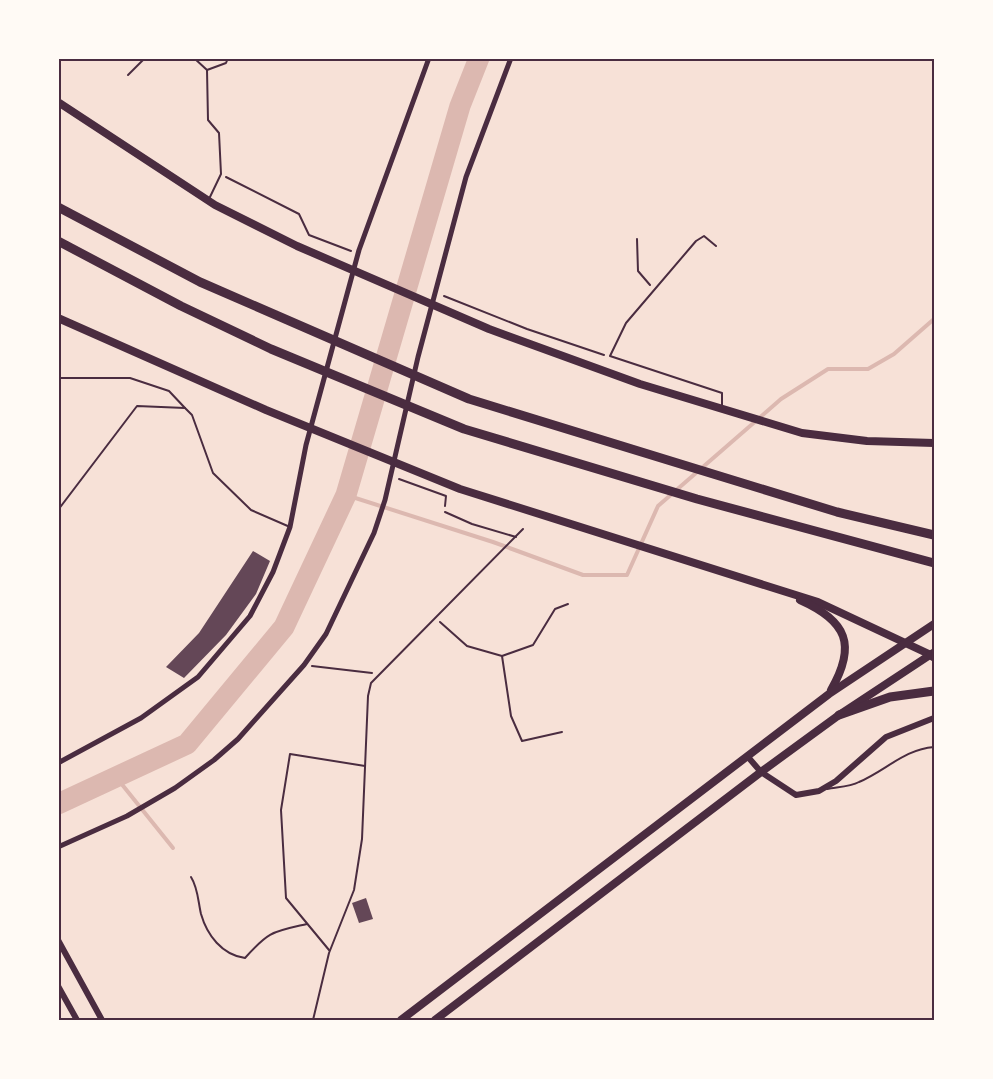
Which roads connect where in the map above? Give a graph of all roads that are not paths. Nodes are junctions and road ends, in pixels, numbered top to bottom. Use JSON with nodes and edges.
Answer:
{"nodes":[{"id":1,"x":145,"y":58,"type":"edge"},
{"id":2,"x":194,"y":58,"type":"edge"},
{"id":3,"x":228,"y":58,"type":"edge"},
{"id":4,"x":429,"y":58,"type":"edge"},
{"id":5,"x":511,"y":58,"type":"edge"},
{"id":6,"x":207,"y":70,"type":"junction"},
{"id":7,"x":128,"y":75,"type":"dead end"},
{"id":8,"x":58,"y":96,"type":"edge"},
{"id":9,"x":58,"y":102,"type":"edge"},
{"id":10,"x":99,"y":129,"type":"junction"},
{"id":11,"x":209,"y":201,"type":"junction"},
{"id":12,"x":58,"y":207,"type":"edge"},
{"id":13,"x":58,"y":241,"type":"edge"},
{"id":14,"x":716,"y":246,"type":"dead end"},
{"id":15,"x":58,"y":318,"type":"edge"},
{"id":16,"x":58,"y":378,"type":"edge"},
{"id":17,"x":185,"y":408,"type":"junction"},
{"id":18,"x":722,"y":408,"type":"junction"},
{"id":19,"x":934,"y":443,"type":"edge"},
{"id":20,"x":58,"y":510,"type":"edge"},
{"id":21,"x":445,"y":512,"type":"road end"},
{"id":22,"x":290,"y":527,"type":"junction"},
{"id":23,"x":523,"y":529,"type":"dead end"},
{"id":24,"x":934,"y":535,"type":"edge"},
{"id":25,"x":516,"y":537,"type":"junction"},
{"id":26,"x":931,"y":562,"type":"edge"},
{"id":27,"x":749,"y":578,"type":"junction"},
{"id":28,"x":934,"y":624,"type":"edge"},
{"id":29,"x":906,"y":642,"type":"junction"},
{"id":30,"x":933,"y":655,"type":"edge"},
{"id":31,"x":934,"y":691,"type":"edge"},
{"id":32,"x":830,"y":694,"type":"junction"},
{"id":33,"x":839,"y":715,"type":"junction"},
{"id":34,"x":934,"y":718,"type":"edge"},
{"id":35,"x":934,"y":747,"type":"edge"},
{"id":36,"x":748,"y":757,"type":"junction"},
{"id":37,"x":58,"y":763,"type":"edge"},
{"id":38,"x":365,"y":766,"type":"junction"},
{"id":39,"x":761,"y":772,"type":"junction"},
{"id":40,"x":819,"y":791,"type":"junction"},
{"id":41,"x":58,"y":847,"type":"edge"},
{"id":42,"x":191,"y":878,"type":"dead end"},
{"id":43,"x":307,"y":924,"type":"junction"},
{"id":44,"x":58,"y":940,"type":"edge"},
{"id":45,"x":330,"y":951,"type":"junction"},
{"id":46,"x":58,"y":986,"type":"edge"},
{"id":47,"x":101,"y":1018,"type":"edge"},
{"id":48,"x":77,"y":1020,"type":"edge"},
{"id":49,"x":313,"y":1020,"type":"edge"},
{"id":50,"x":401,"y":1020,"type":"edge"},
{"id":51,"x":435,"y":1020,"type":"edge"}],
"edges":[{"from":1,"to":7,"type":"lane"},
{"from":2,"to":6,"type":"lane"},
{"from":3,"to":6,"type":"lane"},
{"from":4,"to":22,"type":"street"},
{"from":5,"to":41,"type":"street"},
{"from":6,"to":11,"type":"lane"},
{"from":8,"to":10,"type":"main road"},
{"from":9,"to":10,"type":"main road"},
{"from":10,"to":11,"type":"main road"},
{"from":11,"to":18,"type":"main road"},
{"from":12,"to":24,"type":"highway"},
{"from":13,"to":26,"type":"highway"},
{"from":14,"to":18,"type":"lane"},
{"from":15,"to":27,"type":"main road"},
{"from":16,"to":17,"type":"lane"},
{"from":17,"to":20,"type":"lane"},
{"from":17,"to":22,"type":"lane"},
{"from":18,"to":19,"type":"main road"},
{"from":21,"to":25,"type":"lane"},
{"from":22,"to":37,"type":"street"},
{"from":23,"to":25,"type":"lane"},
{"from":25,"to":38,"type":"lane"},
{"from":27,"to":29,"type":"main road"},
{"from":27,"to":32,"type":"main road"},
{"from":28,"to":29,"type":"main road"},
{"from":29,"to":30,"type":"main road"},
{"from":29,"to":32,"type":"main road"},
{"from":30,"to":33,"type":"main road"},
{"from":31,"to":33,"type":"highway"},
{"from":32,"to":36,"type":"main road"},
{"from":33,"to":39,"type":"main road"},
{"from":34,"to":40,"type":"street"},
{"from":35,"to":40,"type":"lane"},
{"from":36,"to":39,"type":"street"},
{"from":36,"to":50,"type":"main road"},
{"from":38,"to":43,"type":"lane"},
{"from":38,"to":45,"type":"lane"},
{"from":39,"to":40,"type":"street"},
{"from":39,"to":51,"type":"main road"},
{"from":42,"to":43,"type":"lane"},
{"from":43,"to":45,"type":"lane"},
{"from":44,"to":47,"type":"street"},
{"from":45,"to":49,"type":"lane"},
{"from":46,"to":48,"type":"street"}]}
